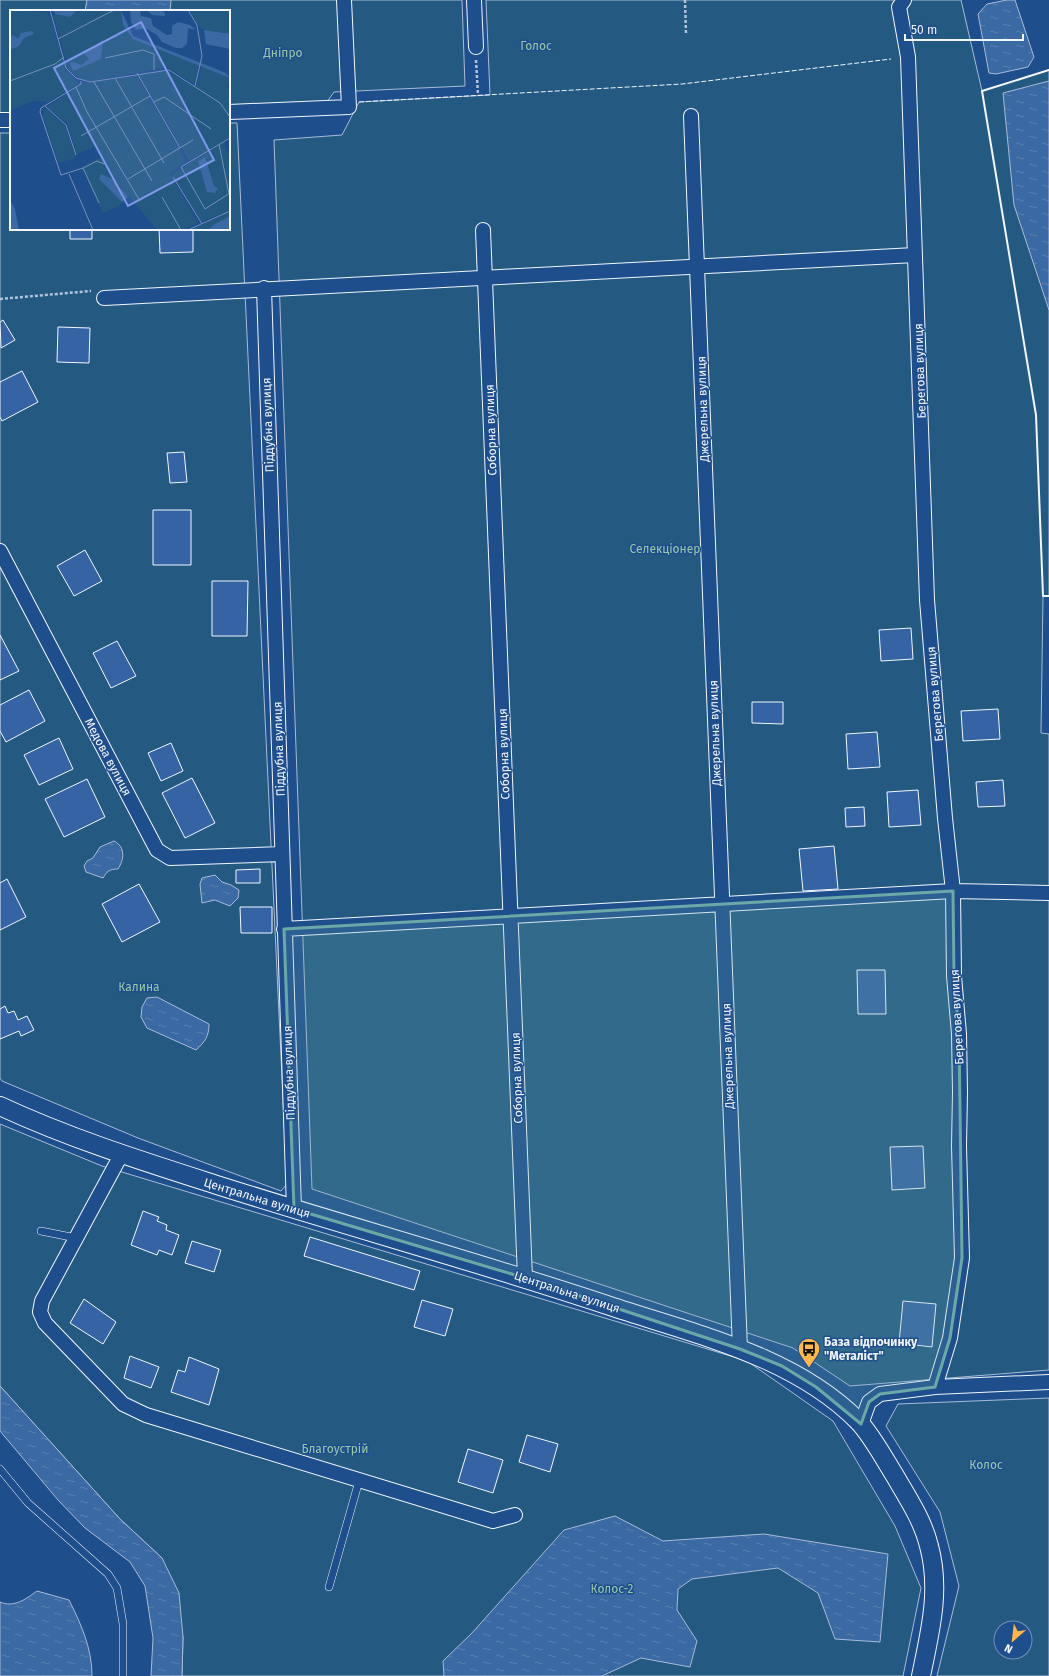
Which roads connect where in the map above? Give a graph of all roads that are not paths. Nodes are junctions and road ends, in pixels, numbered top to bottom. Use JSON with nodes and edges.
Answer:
{"nodes":[{"id":1,"x":344,"y":0,"type":"edge"},
{"id":2,"x":474,"y":0,"type":"edge"},
{"id":3,"x":904,"y":0,"type":"edge"},
{"id":4,"x":476,"y":47,"type":"road end"},
{"id":5,"x":230,"y":112,"type":"edge"},
{"id":6,"x":691,"y":116,"type":"dead end"},
{"id":7,"x":483,"y":230,"type":"dead end"},
{"id":8,"x":915,"y":255,"type":"junction"},
{"id":9,"x":697,"y":268,"type":"junction"},
{"id":10,"x":485,"y":278,"type":"junction"},
{"id":11,"x":264,"y":288,"type":"junction"},
{"id":12,"x":100,"y":294,"type":"road end"},
{"id":13,"x":0,"y":551,"type":"edge"},
{"id":14,"x":282,"y":854,"type":"junction"},
{"id":15,"x":953,"y":890,"type":"junction"},
{"id":16,"x":1049,"y":893,"type":"edge"},
{"id":17,"x":722,"y":904,"type":"junction"},
{"id":18,"x":511,"y":916,"type":"junction"},
{"id":19,"x":284,"y":929,"type":"junction"},
{"id":20,"x":0,"y":1106,"type":"edge"},
{"id":21,"x":121,"y":1155,"type":"junction"},
{"id":22,"x":294,"y":1209,"type":"junction"},
{"id":23,"x":41,"y":1231,"type":"dead end"},
{"id":24,"x":76,"y":1238,"type":"junction"},
{"id":25,"x":525,"y":1278,"type":"junction"},
{"id":26,"x":740,"y":1349,"type":"junction"},
{"id":27,"x":1049,"y":1382,"type":"edge"},
{"id":28,"x":935,"y":1387,"type":"junction"},
{"id":29,"x":861,"y":1424,"type":"junction"},
{"id":30,"x":0,"y":1469,"type":"edge"},
{"id":31,"x":359,"y":1481,"type":"junction"},
{"id":32,"x":515,"y":1515,"type":"dead end"},
{"id":33,"x":329,"y":1587,"type":"dead end"},
{"id":34,"x":123,"y":1676,"type":"edge"},
{"id":35,"x":920,"y":1676,"type":"edge"}],
"edges":[{"from":1,"to":5,"type":"street"},
{"from":2,"to":4,"type":"street"},
{"from":3,"to":8,"type":"street","name":"Берегова вулиця"},
{"from":6,"to":9,"type":"street","name":"Джерельна вулиця"},
{"from":7,"to":10,"type":"street","name":"Соборна вулиця"},
{"from":8,"to":9,"type":"street"},
{"from":8,"to":15,"type":"street","name":"Берегова вулиця"},
{"from":9,"to":10,"type":"street"},
{"from":9,"to":17,"type":"street","name":"Джерельна вулиця"},
{"from":10,"to":11,"type":"street"},
{"from":10,"to":18,"type":"street","name":"Соборна вулиця"},
{"from":11,"to":12,"type":"street"},
{"from":11,"to":14,"type":"street","name":"Піддубна вулиця"},
{"from":13,"to":14,"type":"street","name":"Медова вулиця"},
{"from":14,"to":19,"type":"street","name":"Піддубна вулиця"},
{"from":15,"to":16,"type":"street"},
{"from":15,"to":17,"type":"street"},
{"from":15,"to":28,"type":"street","name":"Берегова вулиця"},
{"from":17,"to":18,"type":"street"},
{"from":17,"to":26,"type":"street","name":"Джерельна вулиця"},
{"from":18,"to":19,"type":"street"},
{"from":18,"to":25,"type":"street","name":"Соборна вулиця"},
{"from":19,"to":22,"type":"street","name":"Піддубна вулиця"},
{"from":20,"to":21,"type":"street","name":"Центральна вулиця"},
{"from":21,"to":22,"type":"street","name":"Центральна вулиця"},
{"from":21,"to":24,"type":"street"},
{"from":22,"to":25,"type":"street","name":"Центральна вулиця"},
{"from":23,"to":24,"type":"lane"},
{"from":24,"to":31,"type":"street"},
{"from":25,"to":26,"type":"street","name":"Центральна вулиця"},
{"from":26,"to":29,"type":"street","name":"Центральна вулиця"},
{"from":27,"to":28,"type":"street"},
{"from":28,"to":29,"type":"street"},
{"from":29,"to":35,"type":"street","name":"Центральна вулиця"},
{"from":30,"to":34,"type":"lane"},
{"from":31,"to":32,"type":"street"},
{"from":31,"to":33,"type":"lane"}]}
